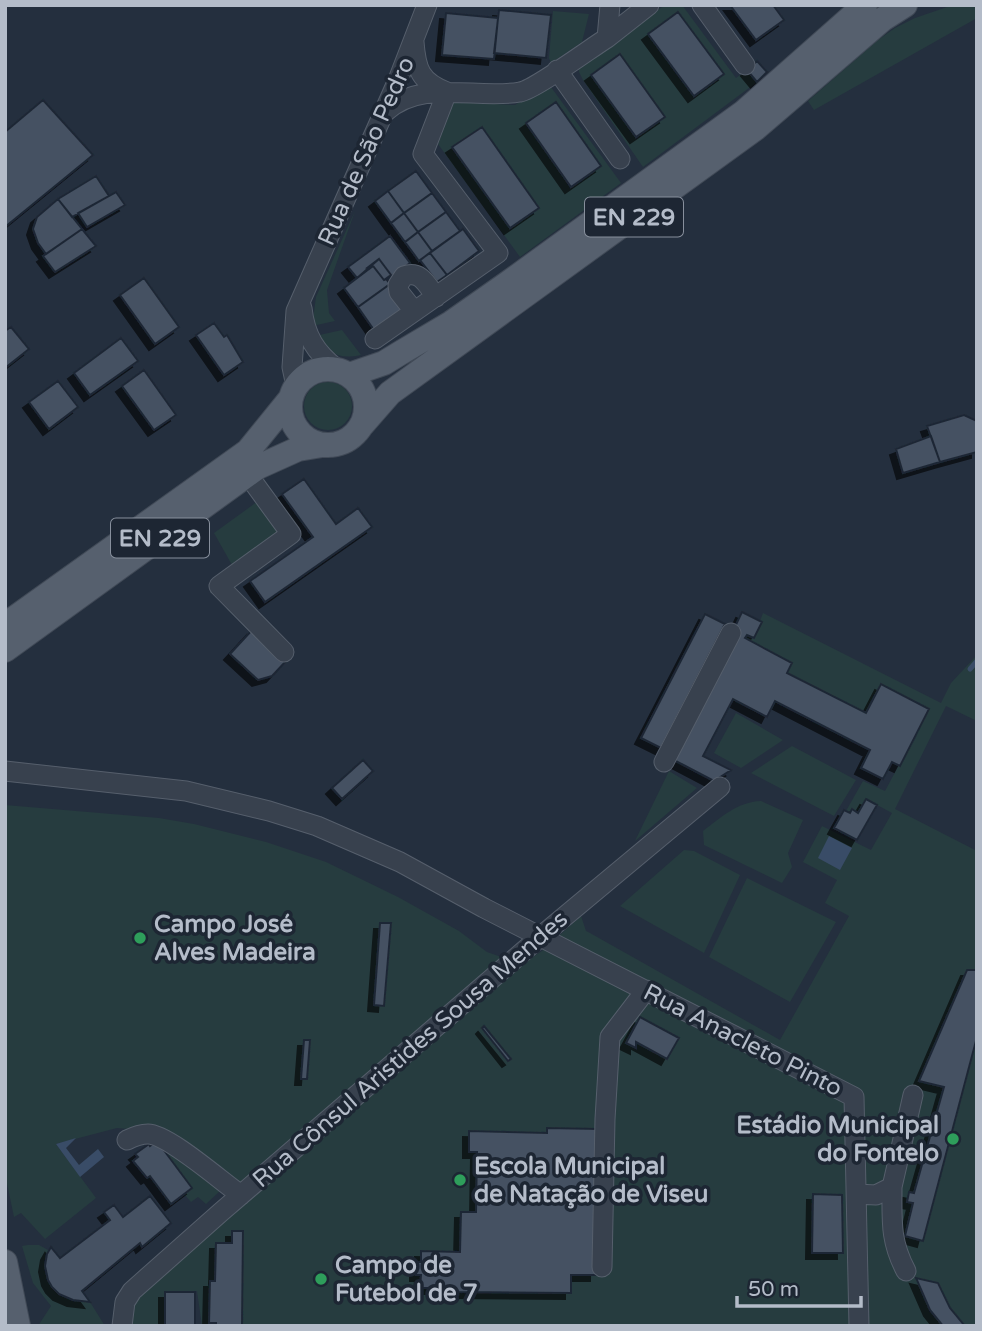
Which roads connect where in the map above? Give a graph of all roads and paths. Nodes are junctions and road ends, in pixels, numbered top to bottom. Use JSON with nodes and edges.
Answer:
{"nodes":[{"id":1,"x":427,"y":5,"type":"edge"},
{"id":2,"x":610,"y":5,"type":"edge"},
{"id":3,"x":649,"y":5,"type":"edge"},
{"id":4,"x":702,"y":5,"type":"edge"},
{"id":5,"x":865,"y":5,"type":"edge"},
{"id":6,"x":905,"y":5,"type":"edge"},
{"id":7,"x":607,"y":38,"type":"junction"},
{"id":8,"x":414,"y":40,"type":"junction"},
{"id":9,"x":745,"y":65,"type":"dead end"},
{"id":10,"x":557,"y":70,"type":"junction"},
{"id":11,"x":447,"y":92,"type":"junction"},
{"id":12,"x":382,"y":115,"type":"junction"},
{"id":13,"x":620,"y":159,"type":"dead end"},
{"id":14,"x":302,"y":296,"type":"junction"},
{"id":15,"x":436,"y":297,"type":"junction"},
{"id":16,"x":414,"y":312,"type":"junction"},
{"id":17,"x":375,"y":339,"type":"dead end"},
{"id":18,"x":343,"y":372,"type":"junction"},
{"id":19,"x":293,"y":392,"type":"junction"},
{"id":20,"x":362,"y":425,"type":"junction"},
{"id":21,"x":322,"y":445,"type":"junction"},
{"id":22,"x":248,"y":475,"type":"junction"},
{"id":23,"x":5,"y":625,"type":"edge"},
{"id":24,"x":731,"y":633,"type":"dead end"},
{"id":25,"x":5,"y":650,"type":"edge"},
{"id":26,"x":284,"y":652,"type":"dead end"},
{"id":27,"x":664,"y":762,"type":"dead end"},
{"id":28,"x":5,"y":771,"type":"edge"},
{"id":29,"x":720,"y":787,"type":"dead end"},
{"id":30,"x":540,"y":937,"type":"junction"},
{"id":31,"x":646,"y":990,"type":"junction"},
{"id":32,"x":913,"y":1095,"type":"dead end"},
{"id":33,"x":127,"y":1140,"type":"dead end"},
{"id":34,"x":892,"y":1187,"type":"junction"},
{"id":35,"x":857,"y":1194,"type":"junction"},
{"id":36,"x":241,"y":1195,"type":"junction"},
{"id":37,"x":5,"y":1262,"type":"edge"},
{"id":38,"x":602,"y":1267,"type":"dead end"},
{"id":39,"x":906,"y":1271,"type":"dead end"},
{"id":40,"x":18,"y":1326,"type":"edge"},
{"id":41,"x":122,"y":1326,"type":"edge"},
{"id":42,"x":859,"y":1326,"type":"edge"}],
"edges":[{"from":1,"to":8,"type":"street","name":"Rua de São Pedro"},
{"from":2,"to":7,"type":"street"},
{"from":3,"to":7,"type":"street"},
{"from":4,"to":9,"type":"street"},
{"from":5,"to":18,"type":"main road","number":"EN 229"},
{"from":6,"to":20,"type":"main road","number":"EN 229"},
{"from":7,"to":10,"type":"street"},
{"from":8,"to":11,"type":"street"},
{"from":8,"to":12,"type":"street","name":"Rua de São Pedro"},
{"from":10,"to":11,"type":"street"},
{"from":10,"to":13,"type":"street"},
{"from":11,"to":12,"type":"street"},
{"from":11,"to":15,"type":"street"},
{"from":12,"to":14,"type":"street","name":"Rua de São Pedro"},
{"from":14,"to":18,"type":"street"},
{"from":14,"to":19,"type":"street","name":"Rua de São Pedro"},
{"from":15,"to":16,"type":"street"},
{"from":15,"to":16,"type":"street"},
{"from":16,"to":17,"type":"street"},
{"from":18,"to":19,"type":"main road","number":"EN 229"},
{"from":18,"to":20,"type":"main road"},
{"from":19,"to":21,"type":"main road"},
{"from":19,"to":23,"type":"main road","number":"EN 229"},
{"from":20,"to":21,"type":"main road","number":"EN 229"},
{"from":21,"to":22,"type":"main road","number":"EN 229"},
{"from":22,"to":25,"type":"main road","number":"EN 229"},
{"from":22,"to":26,"type":"street"},
{"from":24,"to":27,"type":"street"},
{"from":28,"to":30,"type":"street","name":"Rua Anacleto Pinto"},
{"from":29,"to":30,"type":"street","name":"Rua Cônsul Aristides Sousa Mendes"},
{"from":30,"to":31,"type":"street","name":"Rua Anacleto Pinto"},
{"from":30,"to":36,"type":"street","name":"Rua Cônsul Aristides Sousa Mendes"},
{"from":31,"to":35,"type":"street","name":"Rua Anacleto Pinto"},
{"from":31,"to":38,"type":"street"},
{"from":32,"to":34,"type":"street"},
{"from":33,"to":36,"type":"street"},
{"from":34,"to":35,"type":"street"},
{"from":34,"to":39,"type":"street"},
{"from":35,"to":42,"type":"street","name":"Rua Anacleto Pinto"},
{"from":36,"to":41,"type":"street","name":"Rua Cônsul Aristides Sousa Mendes"},
{"from":37,"to":40,"type":"main road"}]}
